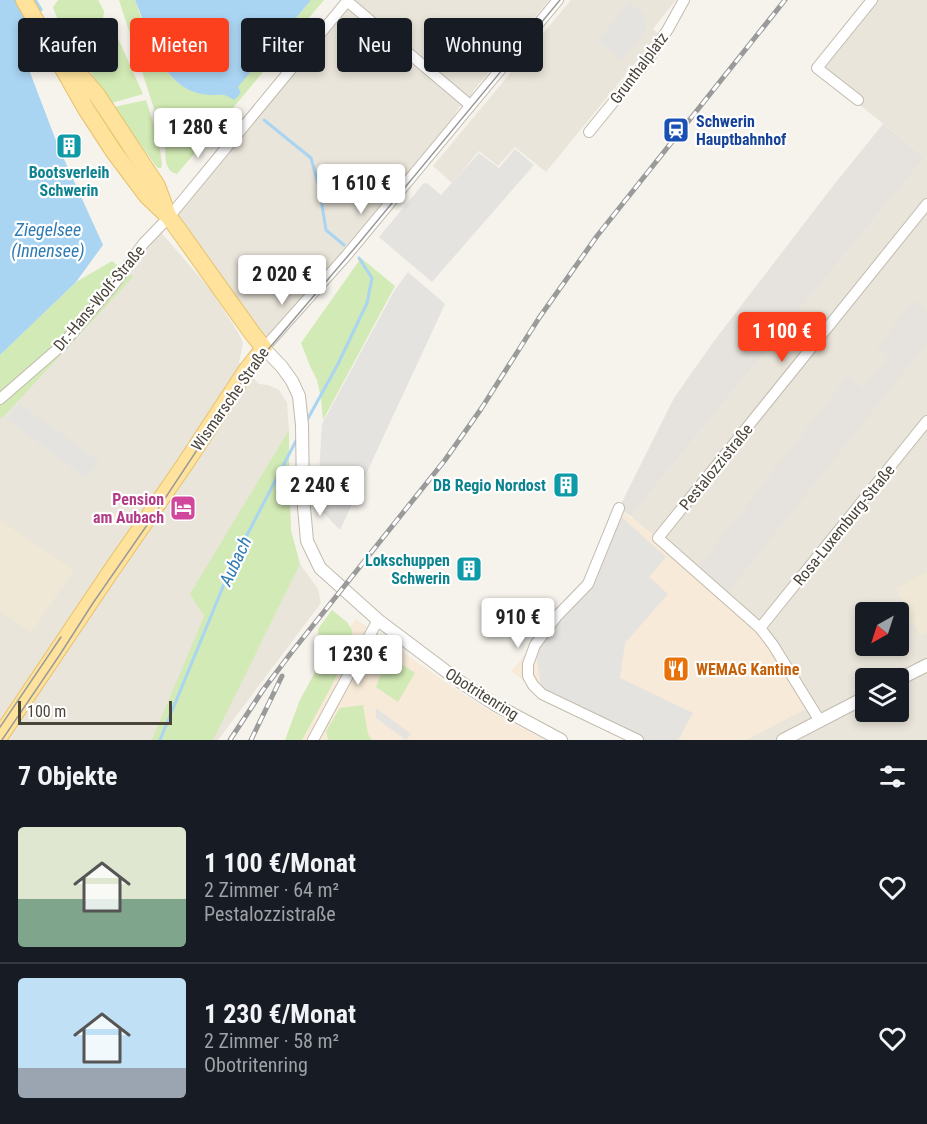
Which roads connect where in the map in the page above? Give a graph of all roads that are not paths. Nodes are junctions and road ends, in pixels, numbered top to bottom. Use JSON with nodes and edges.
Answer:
{"nodes":[{"id":1,"x":24,"y":0,"type":"edge"},
{"id":2,"x":558,"y":0,"type":"edge"},
{"id":3,"x":684,"y":0,"type":"edge"},
{"id":4,"x":872,"y":0,"type":"edge"},
{"id":5,"x":348,"y":1,"type":"edge"},
{"id":6,"x":858,"y":100,"type":"dead end"},
{"id":7,"x":470,"y":105,"type":"junction"},
{"id":8,"x":589,"y":132,"type":"dead end"},
{"id":9,"x":927,"y":204,"type":"edge"},
{"id":10,"x":169,"y":217,"type":"junction"},
{"id":11,"x":264,"y":348,"type":"junction"},
{"id":12,"x":0,"y":399,"type":"edge"},
{"id":13,"x":927,"y":421,"type":"edge"},
{"id":14,"x":619,"y":507,"type":"dead end"},
{"id":15,"x":378,"y":620,"type":"junction"},
{"id":16,"x":760,"y":628,"type":"junction"},
{"id":17,"x":927,"y":665,"type":"edge"},
{"id":18,"x":909,"y":674,"type":"edge"},
{"id":19,"x":855,"y":703,"type":"edge"},
{"id":20,"x":820,"y":721,"type":"junction"},
{"id":21,"x":0,"y":736,"type":"edge"},
{"id":22,"x":313,"y":740,"type":"edge"},
{"id":23,"x":561,"y":740,"type":"edge"},
{"id":24,"x":638,"y":740,"type":"edge"},
{"id":25,"x":783,"y":740,"type":"edge"}],
"edges":[{"from":1,"to":10,"type":"main road"},
{"from":2,"to":7,"type":"street","name":"Wismarsche Straße"},
{"from":3,"to":8,"type":"street","name":"Grunthalplatz"},
{"from":4,"to":6,"type":"street"},
{"from":5,"to":7,"type":"street"},
{"from":5,"to":10,"type":"street","name":"Dr.-Hans-Wolf-Straße"},
{"from":7,"to":11,"type":"street","name":"Wismarsche Straße"},
{"from":9,"to":16,"type":"street","name":"Pestalozzistraße"},
{"from":10,"to":11,"type":"main road"},
{"from":10,"to":12,"type":"street","name":"Dr.-Hans-Wolf-Straße"},
{"from":11,"to":15,"type":"street","name":"Obotritenring"},
{"from":11,"to":21,"type":"main road","name":"Wismarsche Straße"},
{"from":13,"to":16,"type":"street","name":"Rosa-Luxemburg-Straße"},
{"from":14,"to":24,"type":"street"},
{"from":15,"to":22,"type":"street"},
{"from":15,"to":23,"type":"street","name":"Obotritenring"},
{"from":16,"to":20,"type":"street","name":"Pestalozzistraße"},
{"from":17,"to":18,"type":"street"},
{"from":19,"to":20,"type":"street"},
{"from":20,"to":25,"type":"street"}]}
